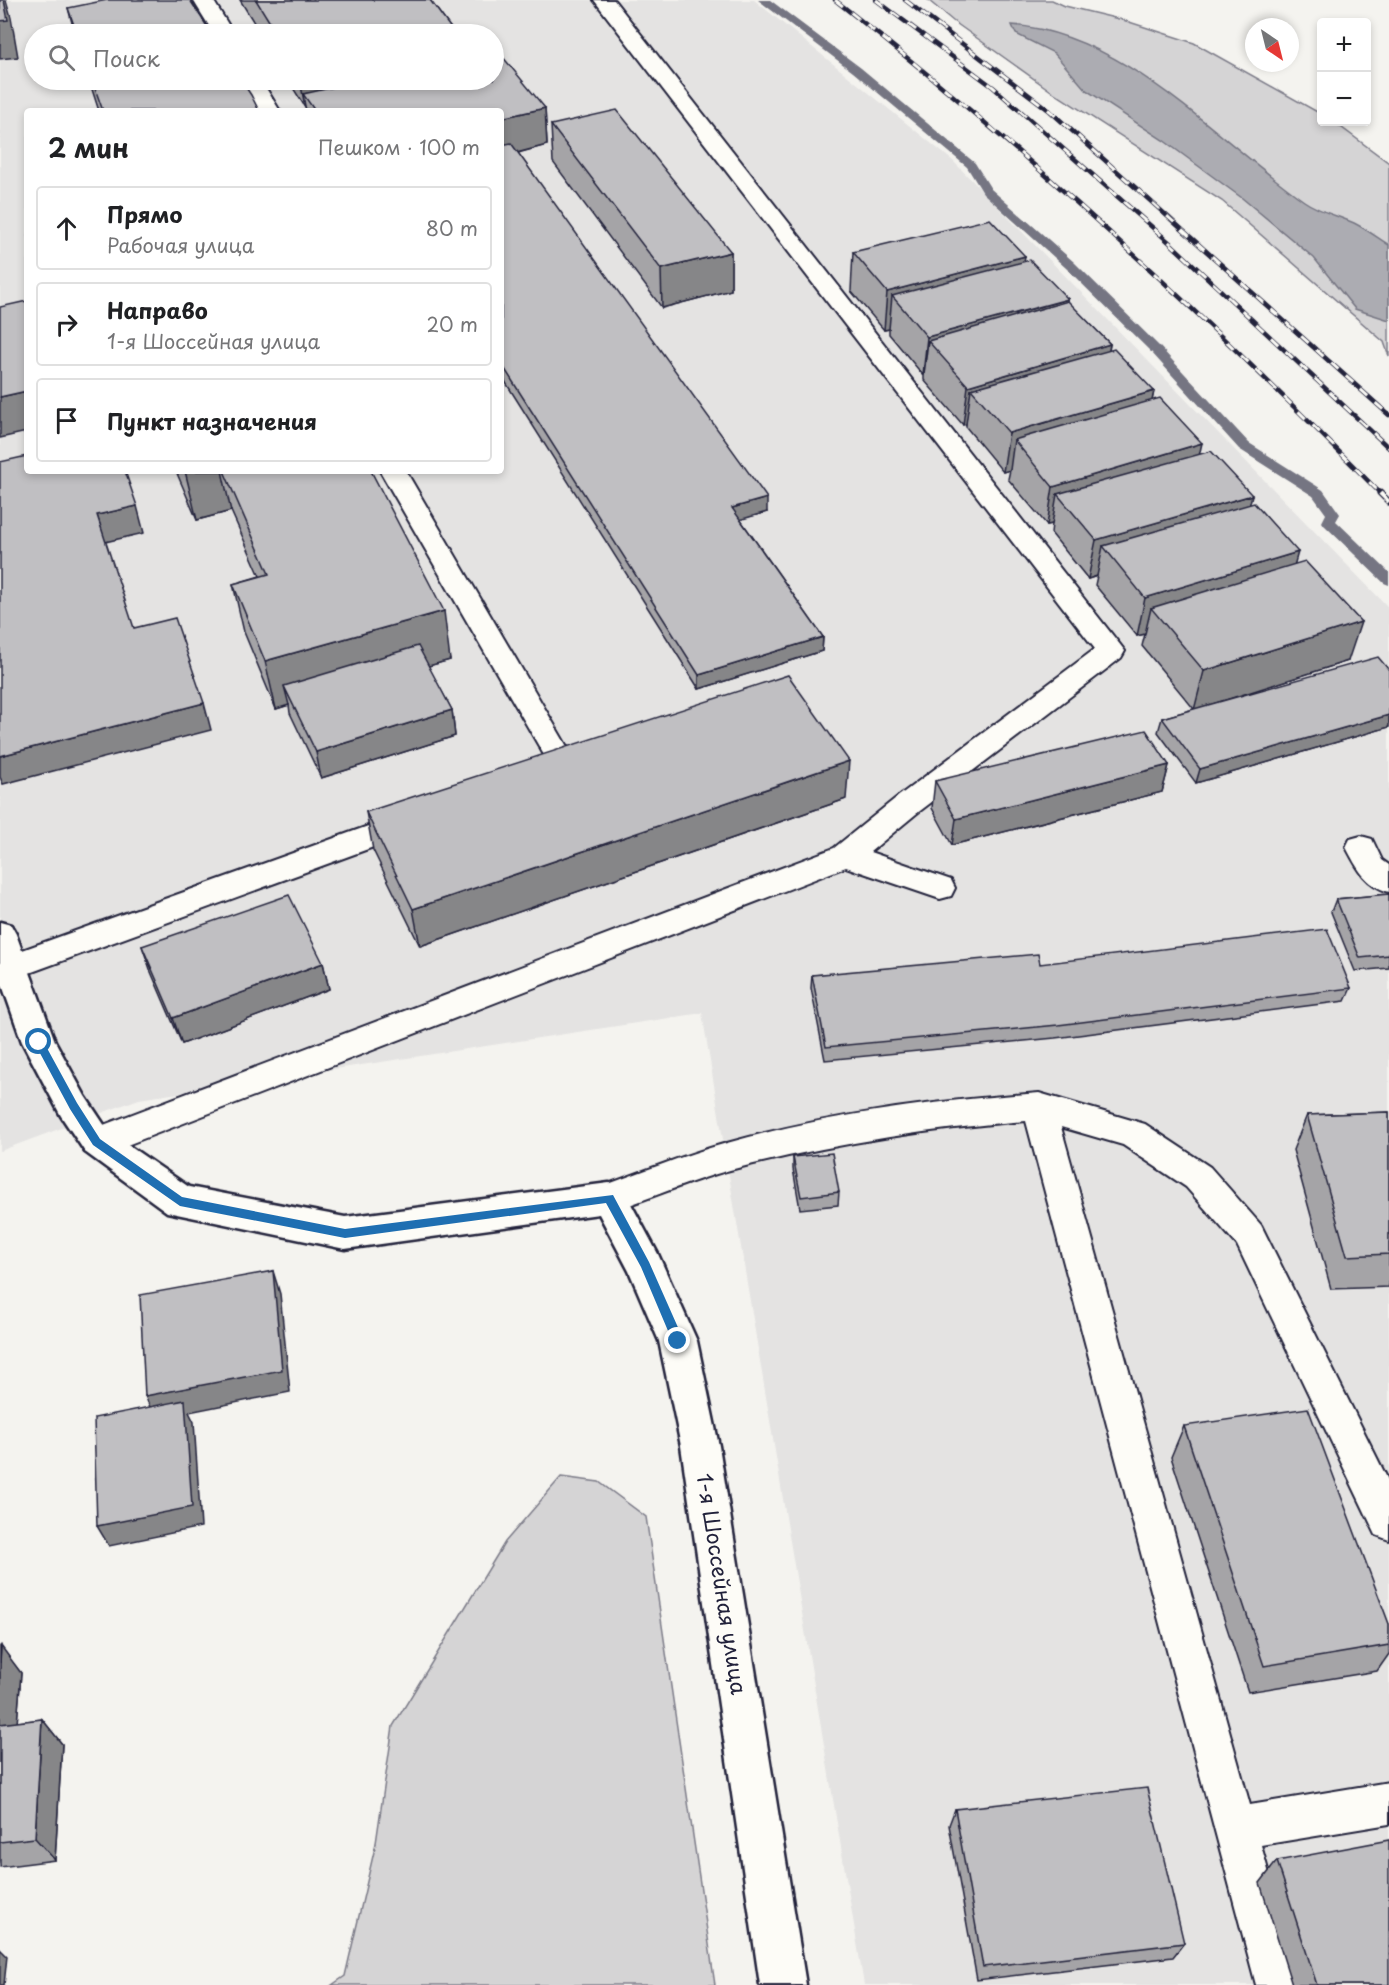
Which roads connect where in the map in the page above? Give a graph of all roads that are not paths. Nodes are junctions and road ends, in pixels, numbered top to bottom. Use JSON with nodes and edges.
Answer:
{"nodes":[{"id":1,"x":203,"y":0,"type":"edge"},
{"id":2,"x":604,"y":0,"type":"edge"},
{"id":3,"x":218,"y":24,"type":"edge"},
{"id":4,"x":257,"y":90,"type":"edge"},
{"id":5,"x":268,"y":108,"type":"edge"},
{"id":6,"x":395,"y":474,"type":"edge"},
{"id":7,"x":520,"y":783,"type":"edge"},
{"id":8,"x":431,"y":815,"type":"edge"},
{"id":9,"x":1361,"y":847,"type":"dead end"},
{"id":10,"x":845,"y":856,"type":"junction"},
{"id":11,"x":1389,"y":881,"type":"edge"},
{"id":12,"x":940,"y":888,"type":"dead end"},
{"id":13,"x":0,"y":934,"type":"edge"},
{"id":14,"x":10,"y":967,"type":"junction"},
{"id":15,"x":1039,"y":1107,"type":"junction"},
{"id":16,"x":97,"y":1142,"type":"junction"},
{"id":17,"x":609,"y":1198,"type":"junction"},
{"id":18,"x":1389,"y":1522,"type":"edge"},
{"id":19,"x":1389,"y":1803,"type":"edge"},
{"id":20,"x":1235,"y":1828,"type":"junction"},
{"id":21,"x":783,"y":1985,"type":"edge"},
{"id":22,"x":1278,"y":1985,"type":"edge"}],
"edges":[{"from":1,"to":3,"type":"lane"},
{"from":2,"to":10,"type":"lane"},
{"from":4,"to":5,"type":"lane"},
{"from":6,"to":7,"type":"lane"},
{"from":8,"to":14,"type":"lane"},
{"from":9,"to":11,"type":"lane"},
{"from":10,"to":12,"type":"lane"},
{"from":10,"to":16,"type":"lane"},
{"from":13,"to":14,"type":"street"},
{"from":14,"to":16,"type":"street"},
{"from":15,"to":17,"type":"lane"},
{"from":15,"to":18,"type":"lane"},
{"from":15,"to":20,"type":"lane"},
{"from":16,"to":17,"type":"street"},
{"from":17,"to":21,"type":"street","name":"1-я Шоссейная улица"},
{"from":19,"to":20,"type":"lane"},
{"from":20,"to":22,"type":"lane"}]}
